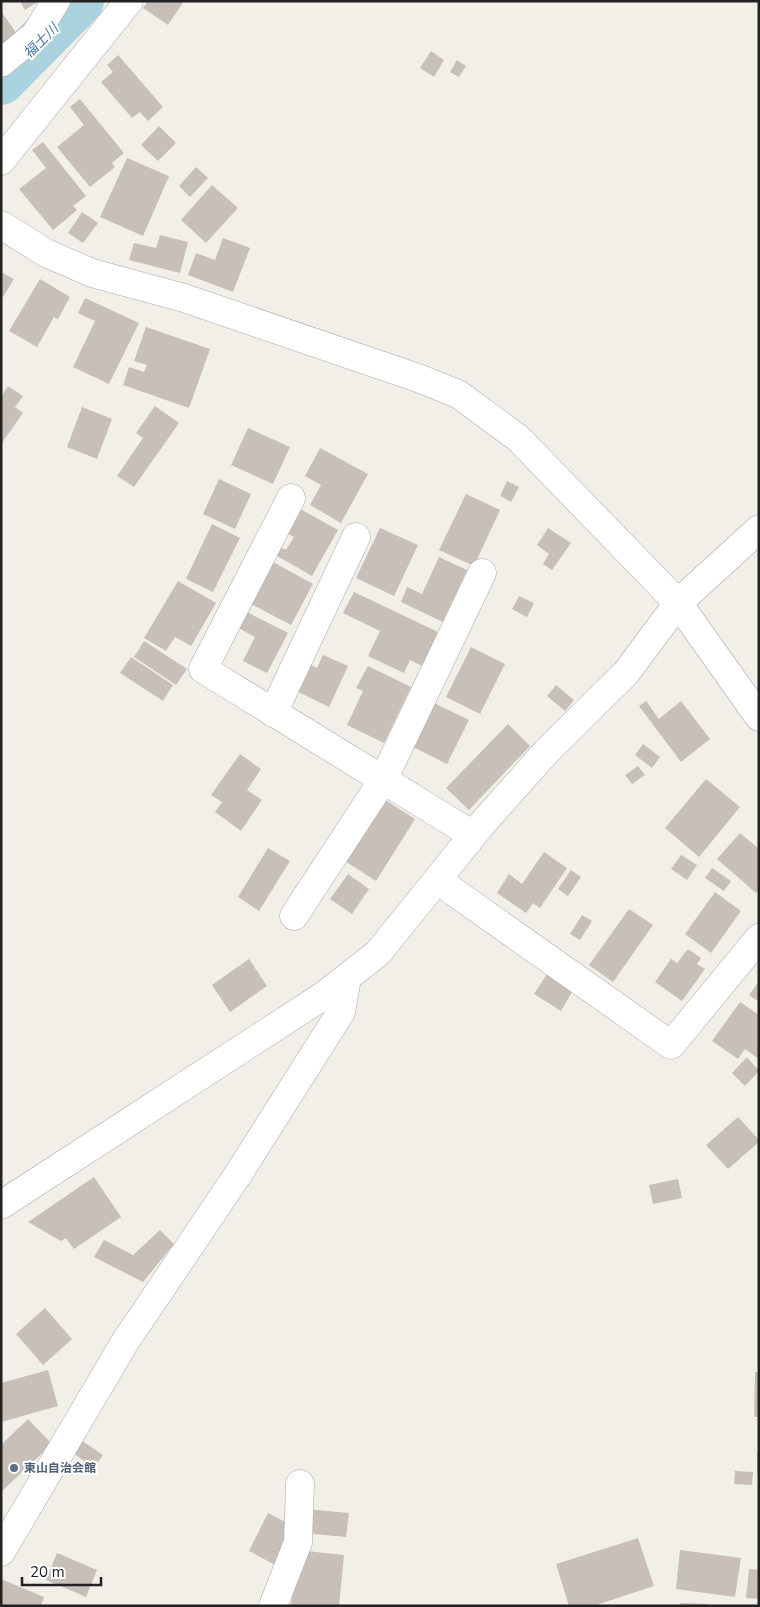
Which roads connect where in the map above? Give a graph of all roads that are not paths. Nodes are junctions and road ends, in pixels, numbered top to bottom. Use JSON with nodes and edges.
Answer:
{"nodes":[{"id":1,"x":56,"y":1,"type":"edge"},
{"id":2,"x":129,"y":1,"type":"edge"},
{"id":3,"x":1,"y":63,"type":"edge"},
{"id":4,"x":1,"y":161,"type":"edge"},
{"id":5,"x":1,"y":225,"type":"edge"},
{"id":6,"x":291,"y":498,"type":"dead end"},
{"id":7,"x":759,"y":529,"type":"edge"},
{"id":8,"x":356,"y":537,"type":"dead end"},
{"id":9,"x":482,"y":573,"type":"dead end"},
{"id":10,"x":678,"y":603,"type":"junction"},
{"id":11,"x":273,"y":712,"type":"junction"},
{"id":12,"x":759,"y":716,"type":"edge"},
{"id":13,"x":383,"y":780,"type":"junction"},
{"id":14,"x":473,"y":835,"type":"junction"},
{"id":15,"x":437,"y":880,"type":"junction"},
{"id":16,"x":294,"y":916,"type":"dead end"},
{"id":17,"x":759,"y":938,"type":"edge"},
{"id":18,"x":347,"y":978,"type":"junction"},
{"id":19,"x":1,"y":1205,"type":"edge"},
{"id":20,"x":300,"y":1484,"type":"dead end"},
{"id":21,"x":1,"y":1552,"type":"edge"},
{"id":22,"x":273,"y":1606,"type":"edge"}],
"edges":[{"from":1,"to":3,"type":"street"},
{"from":2,"to":4,"type":"street"},
{"from":5,"to":10,"type":"street"},
{"from":6,"to":11,"type":"street"},
{"from":7,"to":10,"type":"street"},
{"from":8,"to":11,"type":"street"},
{"from":9,"to":13,"type":"street"},
{"from":10,"to":12,"type":"street"},
{"from":10,"to":14,"type":"street"},
{"from":11,"to":13,"type":"street"},
{"from":13,"to":14,"type":"street"},
{"from":13,"to":16,"type":"street"},
{"from":14,"to":15,"type":"street"},
{"from":15,"to":17,"type":"street"},
{"from":15,"to":18,"type":"street"},
{"from":18,"to":19,"type":"street"},
{"from":18,"to":21,"type":"street"},
{"from":20,"to":22,"type":"street"}]}
